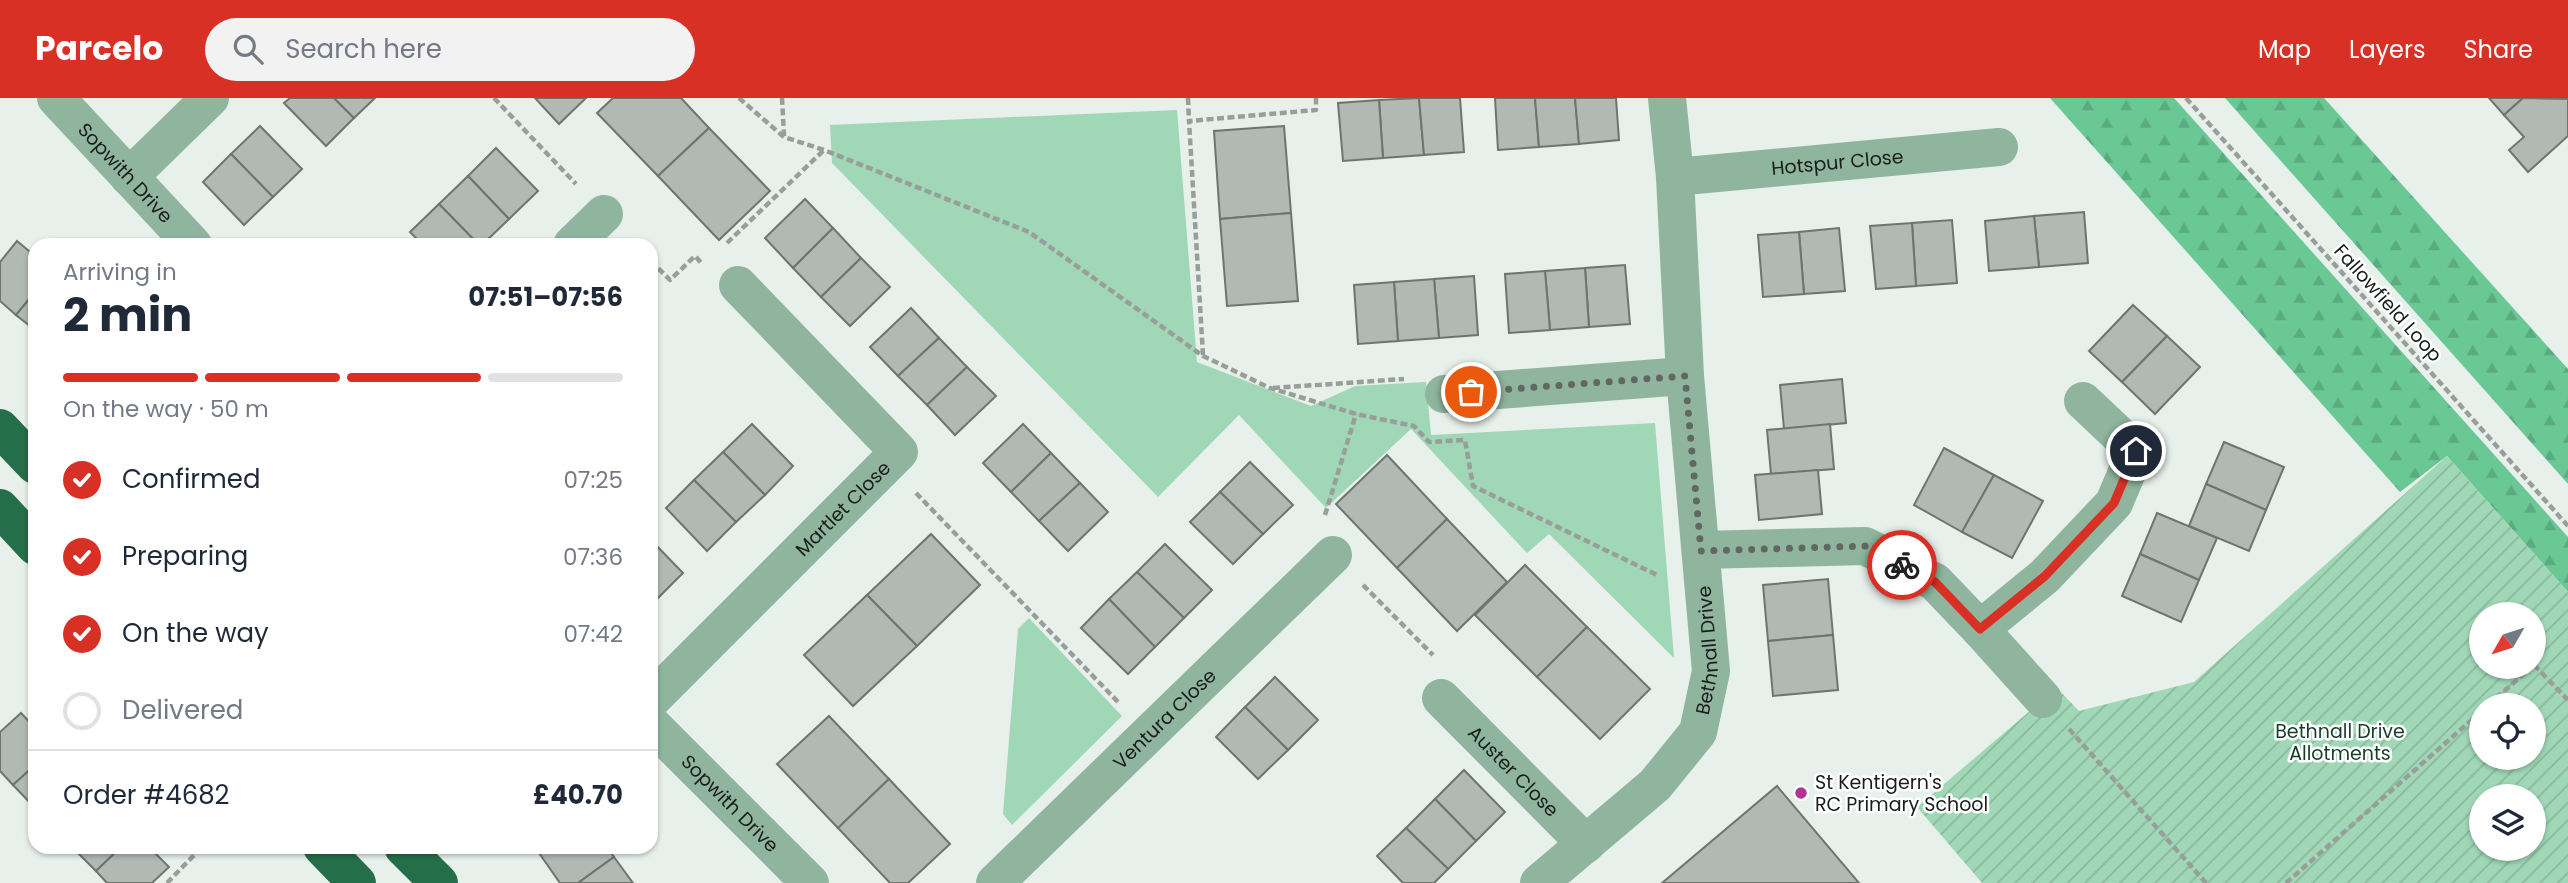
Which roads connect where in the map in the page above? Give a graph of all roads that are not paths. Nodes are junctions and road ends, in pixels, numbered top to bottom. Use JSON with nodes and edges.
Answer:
{"nodes":[{"id":1,"x":56,"y":98,"type":"edge"},
{"id":2,"x":210,"y":98,"type":"edge"},
{"id":3,"x":1667,"y":98,"type":"edge"},
{"id":4,"x":1999,"y":147,"type":"dead end"},
{"id":5,"x":129,"y":177,"type":"junction"},
{"id":6,"x":1675,"y":177,"type":"junction"},
{"id":7,"x":604,"y":214,"type":"road end"},
{"id":8,"x":187,"y":238,"type":"edge"},
{"id":9,"x":579,"y":238,"type":"edge"},
{"id":10,"x":738,"y":285,"type":"road end"},
{"id":11,"x":1685,"y":376,"type":"junction"},
{"id":12,"x":1444,"y":394,"type":"road end"},
{"id":13,"x":2083,"y":401,"type":"dead end"},
{"id":14,"x":0,"y":428,"type":"edge"},
{"id":15,"x":28,"y":458,"type":"edge"},
{"id":16,"x":0,"y":509,"type":"edge"},
{"id":17,"x":28,"y":539,"type":"edge"},
{"id":18,"x":1701,"y":551,"type":"junction"},
{"id":19,"x":1333,"y":555,"type":"road end"},
{"id":20,"x":1980,"y":629,"type":"junction"},
{"id":21,"x":658,"y":693,"type":"edge"},
{"id":22,"x":1441,"y":698,"type":"road end"},
{"id":23,"x":2043,"y":699,"type":"road end"},
{"id":24,"x":658,"y":731,"type":"edge"},
{"id":25,"x":1586,"y":844,"type":"junction"},
{"id":26,"x":330,"y":854,"type":"edge"},
{"id":27,"x":410,"y":854,"type":"edge"},
{"id":28,"x":357,"y":883,"type":"edge"},
{"id":29,"x":439,"y":883,"type":"edge"},
{"id":30,"x":810,"y":883,"type":"edge"},
{"id":31,"x":995,"y":883,"type":"edge"},
{"id":32,"x":1539,"y":883,"type":"edge"}],
"edges":[{"from":1,"to":5,"type":"street","name":"Sopwith Drive"},
{"from":2,"to":5,"type":"street"},
{"from":3,"to":6,"type":"street","name":"Bethnall Drive"},
{"from":4,"to":6,"type":"street","name":"Hotspur Close"},
{"from":5,"to":8,"type":"street","name":"Sopwith Drive"},
{"from":6,"to":11,"type":"street","name":"Bethnall Drive"},
{"from":7,"to":9,"type":"street"},
{"from":10,"to":21,"type":"street","name":"Martlet Close"},
{"from":11,"to":12,"type":"street"},
{"from":11,"to":18,"type":"street","name":"Bethnall Drive"},
{"from":13,"to":20,"type":"street"},
{"from":14,"to":15,"type":"highway"},
{"from":16,"to":17,"type":"highway"},
{"from":18,"to":20,"type":"street"},
{"from":18,"to":25,"type":"street","name":"Bethnall Drive"},
{"from":19,"to":31,"type":"street","name":"Ventura Close"},
{"from":20,"to":23,"type":"street"},
{"from":22,"to":25,"type":"street","name":"Auster Close"},
{"from":24,"to":30,"type":"street","name":"Sopwith Drive"},
{"from":25,"to":32,"type":"street","name":"Bethnall Drive"},
{"from":26,"to":28,"type":"highway"},
{"from":27,"to":29,"type":"highway"}]}
